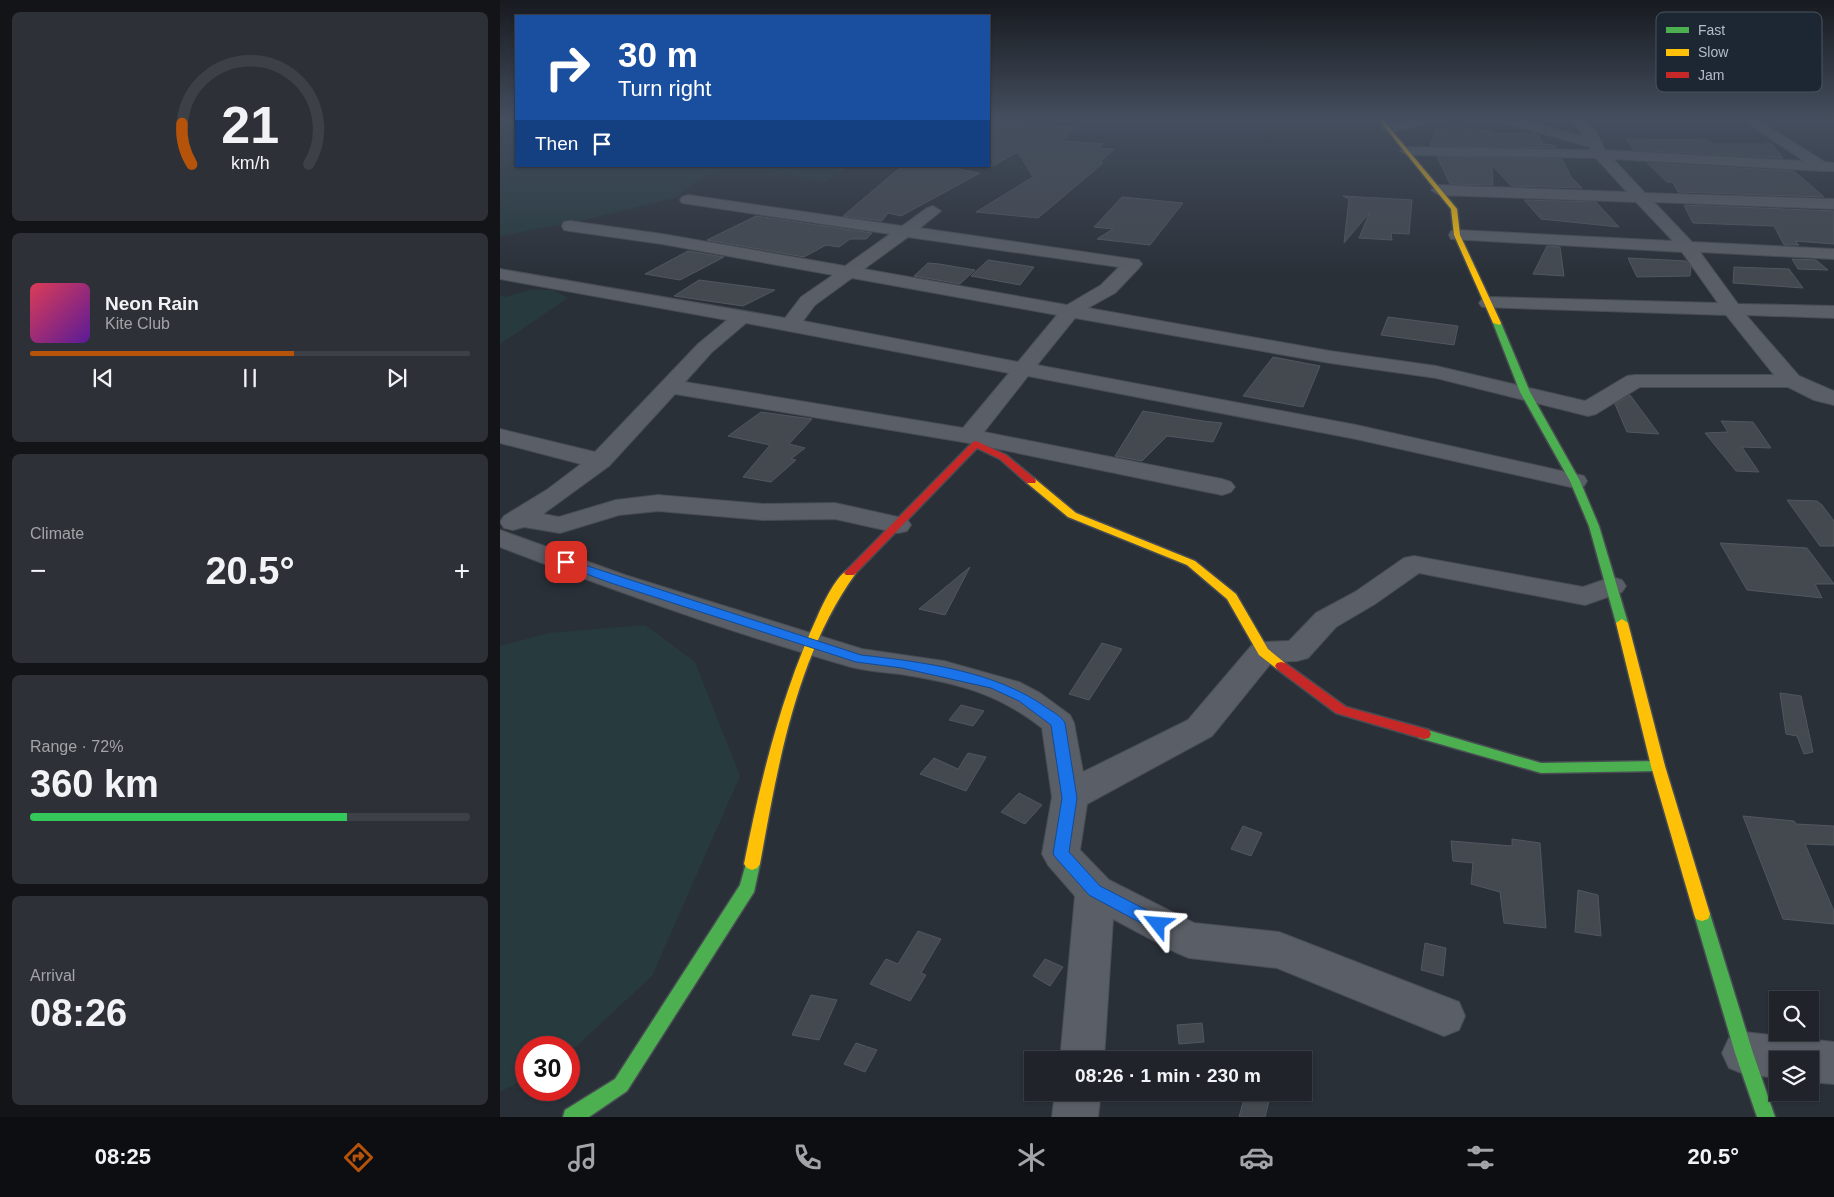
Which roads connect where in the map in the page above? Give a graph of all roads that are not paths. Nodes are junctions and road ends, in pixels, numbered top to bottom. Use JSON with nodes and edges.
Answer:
{"nodes":[{"id":1,"x":1424,"y":172,"type":"edge"},
{"id":2,"x":1618,"y":172,"type":"edge"},
{"id":3,"x":1439,"y":190,"type":"junction"},
{"id":4,"x":1642,"y":199,"type":"junction"},
{"id":5,"x":688,"y":200,"type":"dead end"},
{"id":6,"x":1834,"y":204,"type":"edge"},
{"id":7,"x":933,"y":211,"type":"dead end"},
{"id":8,"x":570,"y":226,"type":"dead end"},
{"id":9,"x":903,"y":232,"type":"junction"},
{"id":10,"x":1457,"y":235,"type":"junction"},
{"id":11,"x":1687,"y":246,"type":"junction"},
{"id":12,"x":1834,"y":254,"type":"edge"},
{"id":13,"x":845,"y":272,"type":"junction"},
{"id":14,"x":500,"y":274,"type":"edge"},
{"id":15,"x":1489,"y":303,"type":"junction"},
{"id":16,"x":1731,"y":308,"type":"junction"},
{"id":17,"x":1070,"y":311,"type":"junction"},
{"id":18,"x":1834,"y":312,"type":"edge"},
{"id":19,"x":742,"y":317,"type":"junction"},
{"id":20,"x":790,"y":325,"type":"junction"},
{"id":21,"x":1020,"y":370,"type":"junction"},
{"id":22,"x":1791,"y":381,"type":"junction"},
{"id":23,"x":669,"y":386,"type":"junction"},
{"id":24,"x":1525,"y":392,"type":"junction"},
{"id":25,"x":1834,"y":398,"type":"edge"},
{"id":26,"x":500,"y":436,"type":"edge"},
{"id":27,"x":969,"y":436,"type":"junction"},
{"id":28,"x":600,"y":461,"type":"junction"},
{"id":29,"x":1575,"y":481,"type":"junction"},
{"id":30,"x":1222,"y":487,"type":"dead end"},
{"id":31,"x":898,"y":525,"type":"junction"},
{"id":32,"x":506,"y":528,"type":"edge"},
{"id":33,"x":1612,"y":586,"type":"junction"},
{"id":34,"x":811,"y":643,"type":"junction"},
{"id":35,"x":1263,"y":652,"type":"junction"},
{"id":36,"x":1658,"y":766,"type":"junction"},
{"id":37,"x":1070,"y":798,"type":"junction"},
{"id":38,"x":1095,"y":891,"type":"junction"},
{"id":39,"x":1444,"y":1016,"type":"dead end"},
{"id":40,"x":1083,"y":1051,"type":"edge"},
{"id":41,"x":1744,"y":1053,"type":"junction"},
{"id":42,"x":1769,"y":1056,"type":"edge"},
{"id":43,"x":1819,"y":1062,"type":"edge"},
{"id":44,"x":1834,"y":1063,"type":"edge"},
{"id":45,"x":1077,"y":1101,"type":"edge"},
{"id":46,"x":572,"y":1117,"type":"edge"},
{"id":47,"x":1075,"y":1117,"type":"edge"},
{"id":48,"x":1766,"y":1117,"type":"edge"}],
"edges":[{"from":1,"to":3,"type":"street"},
{"from":2,"to":4,"type":"street"},
{"from":3,"to":4,"type":"street"},
{"from":3,"to":10,"type":"street"},
{"from":4,"to":6,"type":"street"},
{"from":4,"to":11,"type":"street"},
{"from":5,"to":9,"type":"street"},
{"from":7,"to":9,"type":"street"},
{"from":8,"to":13,"type":"street"},
{"from":9,"to":13,"type":"street"},
{"from":9,"to":17,"type":"street"},
{"from":10,"to":11,"type":"street"},
{"from":10,"to":15,"type":"street"},
{"from":11,"to":12,"type":"street"},
{"from":11,"to":16,"type":"street"},
{"from":13,"to":17,"type":"street"},
{"from":13,"to":20,"type":"street"},
{"from":14,"to":19,"type":"street"},
{"from":15,"to":16,"type":"street"},
{"from":15,"to":24,"type":"street"},
{"from":16,"to":18,"type":"street"},
{"from":16,"to":22,"type":"street"},
{"from":17,"to":21,"type":"street"},
{"from":17,"to":24,"type":"street"},
{"from":19,"to":20,"type":"street"},
{"from":19,"to":23,"type":"street"},
{"from":20,"to":21,"type":"street"},
{"from":21,"to":27,"type":"street"},
{"from":21,"to":29,"type":"street"},
{"from":22,"to":24,"type":"street"},
{"from":22,"to":25,"type":"street"},
{"from":23,"to":27,"type":"street"},
{"from":23,"to":28,"type":"street"},
{"from":24,"to":29,"type":"street"},
{"from":26,"to":28,"type":"street"},
{"from":27,"to":30,"type":"street"},
{"from":28,"to":32,"type":"street"},
{"from":29,"to":33,"type":"street"},
{"from":31,"to":32,"type":"street"},
{"from":31,"to":34,"type":"street"},
{"from":31,"to":35,"type":"street"},
{"from":32,"to":34,"type":"street"},
{"from":33,"to":35,"type":"street"},
{"from":33,"to":36,"type":"street"},
{"from":34,"to":37,"type":"street"},
{"from":34,"to":46,"type":"street"},
{"from":35,"to":36,"type":"street"},
{"from":35,"to":37,"type":"street"},
{"from":36,"to":41,"type":"street"},
{"from":37,"to":38,"type":"street"},
{"from":38,"to":39,"type":"street"},
{"from":38,"to":40,"type":"street"},
{"from":41,"to":42,"type":"street"},
{"from":41,"to":48,"type":"street"},
{"from":43,"to":44,"type":"street"},
{"from":45,"to":47,"type":"street"}]}
